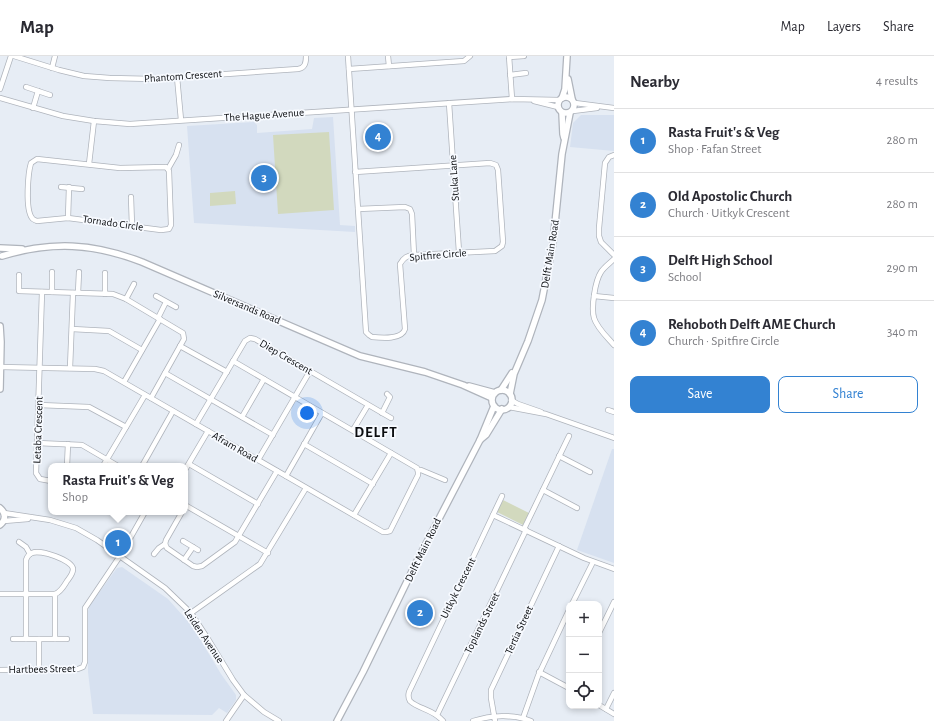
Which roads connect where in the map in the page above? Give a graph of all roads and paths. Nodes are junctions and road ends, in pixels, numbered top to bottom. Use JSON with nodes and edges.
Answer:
{"nodes":[{"id":1,"x":12,"y":56,"type":"edge"},
{"id":2,"x":56,"y":56,"type":"edge"},
{"id":3,"x":306,"y":56,"type":"edge"},
{"id":4,"x":348,"y":56,"type":"edge"},
{"id":5,"x":388,"y":56,"type":"edge"},
{"id":6,"x":470,"y":56,"type":"edge"},
{"id":7,"x":524,"y":56,"type":"edge"},
{"id":8,"x":567,"y":56,"type":"edge"},
{"id":9,"x":509,"y":57,"type":"edge"},
{"id":10,"x":567,"y":63,"type":"junction"},
{"id":11,"x":388,"y":66,"type":"junction"},
{"id":12,"x":52,"y":68,"type":"junction"},
{"id":13,"x":349,"y":69,"type":"junction"},
{"id":14,"x":526,"y":73,"type":"dead end"},
{"id":15,"x":510,"y":75,"type":"junction"},
{"id":16,"x":178,"y":77,"type":"junction"},
{"id":17,"x":26,"y":87,"type":"dead end"},
{"id":18,"x":0,"y":89,"type":"edge"},
{"id":19,"x":38,"y":91,"type":"junction"},
{"id":20,"x":50,"y":95,"type":"dead end"},
{"id":21,"x":0,"y":98,"type":"edge"},
{"id":22,"x":512,"y":99,"type":"junction"},
{"id":23,"x":561,"y":99,"type":"junction"},
{"id":24,"x":531,"y":100,"type":"junction"},
{"id":25,"x":573,"y":101,"type":"junction"},
{"id":26,"x":449,"y":103,"type":"junction"},
{"id":27,"x":558,"y":107,"type":"junction"},
{"id":28,"x":33,"y":108,"type":"junction"},
{"id":29,"x":612,"y":108,"type":"edge"},
{"id":30,"x":352,"y":109,"type":"junction"},
{"id":31,"x":572,"y":112,"type":"junction"},
{"id":32,"x":562,"y":113,"type":"junction"},
{"id":33,"x":181,"y":120,"type":"junction"},
{"id":34,"x":94,"y":121,"type":"junction"},
{"id":35,"x":564,"y":138,"type":"junction"},
{"id":36,"x":179,"y":145,"type":"dead end"},
{"id":37,"x":614,"y":156,"type":"edge"},
{"id":38,"x":89,"y":164,"type":"junction"},
{"id":39,"x":453,"y":165,"type":"junction"},
{"id":40,"x":168,"y":169,"type":"junction"},
{"id":41,"x":355,"y":172,"type":"junction"},
{"id":42,"x":61,"y":187,"type":"dead end"},
{"id":43,"x":69,"y":187,"type":"junction"},
{"id":44,"x":82,"y":189,"type":"dead end"},
{"id":45,"x":131,"y":197,"type":"dead end"},
{"id":46,"x":358,"y":209,"type":"junction"},
{"id":47,"x":68,"y":218,"type":"junction"},
{"id":48,"x":132,"y":226,"type":"junction"},
{"id":49,"x":0,"y":248,"type":"edge"},
{"id":50,"x":28,"y":249,"type":"junction"},
{"id":51,"x":459,"y":252,"type":"junction"},
{"id":52,"x":414,"y":255,"type":"junction"},
{"id":53,"x":614,"y":255,"type":"edge"},
{"id":54,"x":1,"y":258,"type":"edge"},
{"id":55,"x":614,"y":259,"type":"edge"},
{"id":56,"x":52,"y":272,"type":"dead end"},
{"id":57,"x":79,"y":272,"type":"dead end"},
{"id":58,"x":105,"y":272,"type":"dead end"},
{"id":59,"x":19,"y":275,"type":"dead end"},
{"id":60,"x":134,"y":284,"type":"dead end"},
{"id":61,"x":42,"y":292,"type":"junction"},
{"id":62,"x":52,"y":292,"type":"junction"},
{"id":63,"x":76,"y":293,"type":"junction"},
{"id":64,"x":105,"y":294,"type":"junction"},
{"id":65,"x":156,"y":296,"type":"dead end"},
{"id":66,"x":594,"y":296,"type":"junction"},
{"id":67,"x":614,"y":298,"type":"edge"},
{"id":68,"x":126,"y":299,"type":"junction"},
{"id":69,"x":166,"y":302,"type":"junction"},
{"id":70,"x":176,"y":307,"type":"dead end"},
{"id":71,"x":159,"y":318,"type":"junction"},
{"id":72,"x":0,"y":326,"type":"edge"},
{"id":73,"x":72,"y":329,"type":"junction"},
{"id":74,"x":614,"y":345,"type":"edge"},
{"id":75,"x":180,"y":346,"type":"junction"},
{"id":76,"x":142,"y":350,"type":"junction"},
{"id":77,"x":233,"y":361,"type":"junction"},
{"id":78,"x":517,"y":364,"type":"junction"},
{"id":79,"x":0,"y":367,"type":"edge"},
{"id":80,"x":40,"y":368,"type":"junction"},
{"id":81,"x":70,"y":368,"type":"junction"},
{"id":82,"x":310,"y":371,"type":"junction"},
{"id":83,"x":226,"y":372,"type":"junction"},
{"id":84,"x":165,"y":373,"type":"junction"},
{"id":85,"x":264,"y":379,"type":"junction"},
{"id":86,"x":124,"y":382,"type":"junction"},
{"id":87,"x":0,"y":389,"type":"edge"},
{"id":88,"x":388,"y":394,"type":"dead end"},
{"id":89,"x":496,"y":394,"type":"junction"},
{"id":90,"x":145,"y":395,"type":"junction"},
{"id":91,"x":295,"y":397,"type":"junction"},
{"id":92,"x":510,"y":397,"type":"junction"},
{"id":93,"x":150,"y":398,"type":"junction"},
{"id":94,"x":211,"y":400,"type":"junction"},
{"id":95,"x":39,"y":405,"type":"junction"},
{"id":96,"x":368,"y":405,"type":"junction"},
{"id":97,"x":494,"y":406,"type":"junction"},
{"id":98,"x":508,"y":407,"type":"junction"},
{"id":99,"x":502,"y":409,"type":"junction"},
{"id":100,"x":608,"y":410,"type":"dead end"},
{"id":101,"x":173,"y":411,"type":"junction"},
{"id":102,"x":322,"y":412,"type":"junction"},
{"id":103,"x":614,"y":412,"type":"edge"},
{"id":104,"x":382,"y":413,"type":"junction"},
{"id":105,"x":546,"y":414,"type":"junction"},
{"id":106,"x":242,"y":417,"type":"junction"},
{"id":107,"x":391,"y":418,"type":"dead end"},
{"id":108,"x":196,"y":424,"type":"junction"},
{"id":109,"x":126,"y":427,"type":"junction"},
{"id":110,"x":353,"y":430,"type":"junction"},
{"id":111,"x":208,"y":431,"type":"junction"},
{"id":112,"x":273,"y":436,"type":"junction"},
{"id":113,"x":569,"y":436,"type":"dead end"},
{"id":114,"x":614,"y":438,"type":"edge"},
{"id":115,"x":480,"y":440,"type":"junction"},
{"id":116,"x":37,"y":443,"type":"junction"},
{"id":117,"x":68,"y":444,"type":"junction"},
{"id":118,"x":304,"y":444,"type":"junction"},
{"id":119,"x":391,"y":453,"type":"junction"},
{"id":120,"x":559,"y":456,"type":"junction"},
{"id":121,"x":107,"y":460,"type":"junction"},
{"id":122,"x":258,"y":460,"type":"junction"},
{"id":123,"x":67,"y":463,"type":"edge"},
{"id":124,"x":105,"y":463,"type":"edge"},
{"id":125,"x":112,"y":463,"type":"edge"},
{"id":126,"x":144,"y":463,"type":"edge"},
{"id":127,"x":189,"y":464,"type":"joint"},
{"id":128,"x":418,"y":470,"type":"junction"},
{"id":129,"x":277,"y":471,"type":"junction"},
{"id":130,"x":590,"y":472,"type":"dead end"},
{"id":131,"x":286,"y":476,"type":"junction"},
{"id":132,"x":445,"y":480,"type":"dead end"},
{"id":133,"x":48,"y":481,"type":"edge"},
{"id":134,"x":373,"y":484,"type":"junction"},
{"id":135,"x":306,"y":488,"type":"junction"},
{"id":136,"x":543,"y":490,"type":"junction"},
{"id":137,"x":502,"y":496,"type":"dead end"},
{"id":138,"x":258,"y":504,"type":"junction"},
{"id":139,"x":188,"y":508,"type":"edge"},
{"id":140,"x":577,"y":508,"type":"dead end"},
{"id":141,"x":1,"y":509,"type":"edge"},
{"id":142,"x":143,"y":515,"type":"edge"},
{"id":143,"x":180,"y":515,"type":"edge"},
{"id":144,"x":354,"y":515,"type":"junction"},
{"id":145,"x":493,"y":515,"type":"junction"},
{"id":146,"x":35,"y":519,"type":"junction"},
{"id":147,"x":1,"y":524,"type":"edge"},
{"id":148,"x":525,"y":530,"type":"junction"},
{"id":149,"x":239,"y":536,"type":"junction"},
{"id":150,"x":183,"y":541,"type":"dead end"},
{"id":151,"x":19,"y":542,"type":"dead end"},
{"id":152,"x":165,"y":544,"type":"junction"},
{"id":153,"x":559,"y":546,"type":"junction"},
{"id":154,"x":192,"y":547,"type":"junction"},
{"id":155,"x":198,"y":550,"type":"dead end"},
{"id":156,"x":268,"y":553,"type":"junction"},
{"id":157,"x":30,"y":554,"type":"junction"},
{"id":158,"x":154,"y":554,"type":"dead end"},
{"id":159,"x":120,"y":556,"type":"junction"},
{"id":160,"x":184,"y":560,"type":"junction"},
{"id":161,"x":592,"y":562,"type":"junction"},
{"id":162,"x":614,"y":569,"type":"edge"},
{"id":163,"x":0,"y":594,"type":"edge"},
{"id":164,"x":26,"y":594,"type":"junction"},
{"id":165,"x":55,"y":594,"type":"junction"},
{"id":166,"x":573,"y":601,"type":"edge"},
{"id":167,"x":614,"y":602,"type":"edge"},
{"id":168,"x":191,"y":614,"type":"junction"},
{"id":169,"x":566,"y":616,"type":"edge"},
{"id":170,"x":602,"y":627,"type":"edge"},
{"id":171,"x":13,"y":639,"type":"dead end"},
{"id":172,"x":26,"y":639,"type":"junction"},
{"id":173,"x":39,"y":639,"type":"junction"},
{"id":174,"x":55,"y":639,"type":"junction"},
{"id":175,"x":68,"y":639,"type":"dead end"},
{"id":176,"x":39,"y":669,"type":"junction"},
{"id":177,"x":0,"y":670,"type":"edge"},
{"id":178,"x":539,"y":672,"type":"junction"},
{"id":179,"x":566,"y":686,"type":"edge"},
{"id":180,"x":614,"y":693,"type":"edge"},
{"id":181,"x":244,"y":695,"type":"junction"},
{"id":182,"x":347,"y":703,"type":"junction"},
{"id":183,"x":602,"y":707,"type":"edge"},
{"id":184,"x":606,"y":709,"type":"junction"},
{"id":185,"x":614,"y":714,"type":"edge"},
{"id":186,"x":437,"y":715,"type":"junction"},
{"id":187,"x":523,"y":718,"type":"junction"},
{"id":188,"x":495,"y":719,"type":"edge"},
{"id":189,"x":226,"y":721,"type":"edge"},
{"id":190,"x":279,"y":721,"type":"edge"},
{"id":191,"x":336,"y":721,"type":"edge"},
{"id":192,"x":341,"y":721,"type":"edge"},
{"id":193,"x":443,"y":721,"type":"edge"},
{"id":194,"x":473,"y":721,"type":"edge"},
{"id":195,"x":531,"y":721,"type":"edge"}],
"edges":[{"from":1,"to":12,"type":"street","name":"Phantom Crescent"},
{"from":1,"to":18,"type":"street"},
{"from":2,"to":12,"type":"street"},
{"from":3,"to":16,"type":"street","name":"Phantom Crescent"},
{"from":4,"to":13,"type":"street","name":"Spitfire Circle"},
{"from":5,"to":11,"type":"street"},
{"from":6,"to":11,"type":"street"},
{"from":7,"to":9,"type":"street"},
{"from":8,"to":10,"type":"street"},
{"from":9,"to":15,"type":"street"},
{"from":10,"to":23,"type":"street"},
{"from":10,"to":25,"type":"street"},
{"from":11,"to":13,"type":"street"},
{"from":12,"to":16,"type":"street","name":"Phantom Crescent"},
{"from":13,"to":30,"type":"street","name":"Spitfire Circle"},
{"from":14,"to":15,"type":"street"},
{"from":15,"to":22,"type":"street"},
{"from":16,"to":33,"type":"street"},
{"from":17,"to":19,"type":"street"},
{"from":19,"to":20,"type":"street"},
{"from":19,"to":28,"type":"street"},
{"from":21,"to":28,"type":"street","name":"The Hague Avenue"},
{"from":22,"to":24,"type":"street","name":"The Hague Avenue"},
{"from":22,"to":26,"type":"street","name":"The Hague Avenue"},
{"from":23,"to":24,"type":"street","name":"The Hague Avenue"},
{"from":23,"to":25,"type":"street"},
{"from":23,"to":27,"type":"street"},
{"from":24,"to":27,"type":"street","name":"The Hague Avenue"},
{"from":25,"to":29,"type":"street"},
{"from":25,"to":31,"type":"street"},
{"from":26,"to":30,"type":"street","name":"The Hague Avenue"},
{"from":26,"to":39,"type":"street","name":"Stuka Lane"},
{"from":27,"to":32,"type":"street"},
{"from":28,"to":34,"type":"street","name":"The Hague Avenue"},
{"from":29,"to":31,"type":"street"},
{"from":30,"to":33,"type":"street","name":"The Hague Avenue"},
{"from":30,"to":41,"type":"street","name":"Spitfire Circle"},
{"from":31,"to":32,"type":"street"},
{"from":31,"to":35,"type":"street","name":"Delft Main Road"},
{"from":32,"to":35,"type":"street","name":"Delft Main Road"},
{"from":33,"to":34,"type":"street","name":"The Hague Avenue"},
{"from":34,"to":38,"type":"street"},
{"from":35,"to":78,"type":"street","name":"Delft Main Road"},
{"from":36,"to":40,"type":"street"},
{"from":37,"to":53,"type":"street"},
{"from":38,"to":40,"type":"street","name":"Tornado Circle"},
{"from":38,"to":47,"type":"street","name":"Tornado Circle"},
{"from":39,"to":41,"type":"street","name":"Spitfire Circle"},
{"from":39,"to":51,"type":"street","name":"Stuka Lane"},
{"from":39,"to":51,"type":"street","name":"Spitfire Circle"},
{"from":40,"to":48,"type":"street","name":"Tornado Circle"},
{"from":41,"to":46,"type":"street","name":"Spitfire Circle"},
{"from":42,"to":43,"type":"street"},
{"from":43,"to":44,"type":"street"},
{"from":43,"to":47,"type":"street"},
{"from":45,"to":48,"type":"street"},
{"from":46,"to":52,"type":"street"},
{"from":46,"to":52,"type":"street","name":"Spitfire Circle"},
{"from":47,"to":48,"type":"street","name":"Tornado Circle"},
{"from":49,"to":50,"type":"street","name":"Silversands Road"},
{"from":49,"to":54,"type":"street"},
{"from":50,"to":54,"type":"street","name":"Silversands Road"},
{"from":50,"to":89,"type":"street","name":"Silversands Road"},
{"from":51,"to":52,"type":"street","name":"Spitfire Circle"},
{"from":55,"to":66,"type":"street"},
{"from":56,"to":62,"type":"street"},
{"from":57,"to":63,"type":"street"},
{"from":58,"to":64,"type":"street"},
{"from":59,"to":61,"type":"street"},
{"from":60,"to":68,"type":"street"},
{"from":61,"to":62,"type":"street"},
{"from":61,"to":80,"type":"street","name":"Letaba Crescent"},
{"from":62,"to":63,"type":"street"},
{"from":63,"to":64,"type":"street"},
{"from":63,"to":73,"type":"street"},
{"from":64,"to":68,"type":"street"},
{"from":65,"to":69,"type":"street"},
{"from":66,"to":67,"type":"street"},
{"from":66,"to":74,"type":"street"},
{"from":68,"to":71,"type":"street"},
{"from":69,"to":70,"type":"street"},
{"from":69,"to":71,"type":"street"},
{"from":71,"to":75,"type":"street"},
{"from":71,"to":76,"type":"street"},
{"from":72,"to":79,"type":"street"},
{"from":73,"to":76,"type":"street"},
{"from":73,"to":81,"type":"street"},
{"from":75,"to":83,"type":"street"},
{"from":75,"to":84,"type":"street"},
{"from":76,"to":86,"type":"street"},
{"from":77,"to":82,"type":"street","name":"Diep Crescent"},
{"from":77,"to":83,"type":"street","name":"Diep Crescent"},
{"from":77,"to":85,"type":"street"},
{"from":78,"to":89,"type":"street","name":"Delft Main Road"},
{"from":78,"to":92,"type":"street","name":"Delft Main Road"},
{"from":79,"to":80,"type":"street","name":"Afram Road"},
{"from":79,"to":87,"type":"street"},
{"from":80,"to":81,"type":"street","name":"Afram Road"},
{"from":80,"to":95,"type":"street","name":"Letaba Crescent"},
{"from":81,"to":86,"type":"street","name":"Afram Road"},
{"from":82,"to":91,"type":"street"},
{"from":82,"to":96,"type":"street","name":"Diep Crescent"},
{"from":83,"to":94,"type":"street","name":"Diep Crescent"},
{"from":84,"to":93,"type":"street"},
{"from":84,"to":94,"type":"street"},
{"from":85,"to":91,"type":"street"},
{"from":85,"to":106,"type":"street"},
{"from":86,"to":90,"type":"street","name":"Afram Road"},
{"from":88,"to":104,"type":"street"},
{"from":89,"to":92,"type":"street"},
{"from":89,"to":97,"type":"street"},
{"from":90,"to":93,"type":"street","name":"Afram Road"},
{"from":90,"to":109,"type":"street"},
{"from":91,"to":102,"type":"street"},
{"from":91,"to":112,"type":"street"},
{"from":92,"to":98,"type":"street"},
{"from":92,"to":105,"type":"street"},
{"from":93,"to":101,"type":"street","name":"Afram Road"},
{"from":94,"to":106,"type":"street"},
{"from":94,"to":108,"type":"street","name":"Diep Crescent"},
{"from":95,"to":109,"type":"street"},
{"from":95,"to":116,"type":"street","name":"Letaba Crescent"},
{"from":96,"to":104,"type":"street","name":"Diep Crescent"},
{"from":96,"to":110,"type":"street"},
{"from":97,"to":99,"type":"street"},
{"from":97,"to":115,"type":"street","name":"Delft Main Road"},
{"from":98,"to":99,"type":"street"},
{"from":98,"to":105,"type":"street"},
{"from":99,"to":115,"type":"street","name":"Delft Main Road"},
{"from":100,"to":103,"type":"street"},
{"from":101,"to":108,"type":"street","name":"Afram Road"},
{"from":101,"to":126,"type":"street"},
{"from":102,"to":110,"type":"street"},
{"from":102,"to":118,"type":"street"},
{"from":104,"to":107,"type":"street","name":"Diep Crescent"},
{"from":105,"to":114,"type":"street"},
{"from":106,"to":112,"type":"street"},
{"from":108,"to":111,"type":"street","name":"Afram Road"},
{"from":109,"to":121,"type":"street"},
{"from":110,"to":119,"type":"street"},
{"from":111,"to":122,"type":"street","name":"Afram Road"},
{"from":111,"to":127,"type":"street"},
{"from":112,"to":122,"type":"street"},
{"from":113,"to":120,"type":"street","name":"Toplands Street"},
{"from":115,"to":182,"type":"street","name":"Delft Main Road"},
{"from":116,"to":117,"type":"street"},
{"from":116,"to":133,"type":"street","name":"Letaba Crescent"},
{"from":117,"to":121,"type":"street"},
{"from":117,"to":123,"type":"street"},
{"from":118,"to":131,"type":"street"},
{"from":118,"to":134,"type":"street"},
{"from":119,"to":128,"type":"street"},
{"from":119,"to":134,"type":"street"},
{"from":120,"to":130,"type":"street"},
{"from":120,"to":136,"type":"street","name":"Toplands Street"},
{"from":121,"to":124,"type":"street"},
{"from":121,"to":125,"type":"street"},
{"from":122,"to":129,"type":"street","name":"Afram Road"},
{"from":127,"to":138,"type":"street"},
{"from":128,"to":132,"type":"street"},
{"from":128,"to":144,"type":"street","name":"Afram Road"},
{"from":129,"to":131,"type":"street","name":"Afram Road"},
{"from":129,"to":138,"type":"street"},
{"from":131,"to":135,"type":"street","name":"Afram Road"},
{"from":134,"to":144,"type":"street"},
{"from":135,"to":144,"type":"street","name":"Afram Road"},
{"from":135,"to":156,"type":"street"},
{"from":136,"to":140,"type":"street"},
{"from":136,"to":148,"type":"street","name":"Toplands Street"},
{"from":137,"to":145,"type":"street","name":"Uitkyk Crescent"},
{"from":138,"to":149,"type":"street"},
{"from":139,"to":149,"type":"street"},
{"from":141,"to":146,"type":"street","name":"Leiden Avenue"},
{"from":141,"to":147,"type":"street"},
{"from":142,"to":159,"type":"street"},
{"from":143,"to":152,"type":"street"},
{"from":145,"to":148,"type":"street"},
{"from":145,"to":186,"type":"street","name":"Uitkyk Crescent"},
{"from":146,"to":147,"type":"street","name":"Leiden Avenue"},
{"from":146,"to":159,"type":"street","name":"Leiden Avenue"},
{"from":148,"to":153,"type":"street"},
{"from":148,"to":186,"type":"street","name":"Toplands Street"},
{"from":149,"to":156,"type":"street"},
{"from":149,"to":160,"type":"street"},
{"from":150,"to":154,"type":"street"},
{"from":151,"to":157,"type":"street"},
{"from":152,"to":158,"type":"street"},
{"from":152,"to":160,"type":"street"},
{"from":153,"to":161,"type":"street"},
{"from":153,"to":188,"type":"street","name":"Tertia Street"},
{"from":154,"to":155,"type":"street"},
{"from":154,"to":160,"type":"street"},
{"from":156,"to":168,"type":"street"},
{"from":157,"to":164,"type":"street"},
{"from":157,"to":165,"type":"street"},
{"from":159,"to":168,"type":"street","name":"Leiden Avenue"},
{"from":159,"to":176,"type":"street","name":"Hartbees Street"},
{"from":161,"to":162,"type":"street"},
{"from":161,"to":166,"type":"street"},
{"from":163,"to":164,"type":"street"},
{"from":164,"to":165,"type":"street"},
{"from":164,"to":172,"type":"street"},
{"from":165,"to":174,"type":"street"},
{"from":167,"to":170,"type":"street"},
{"from":168,"to":181,"type":"street","name":"Leiden Avenue"},
{"from":169,"to":178,"type":"street"},
{"from":171,"to":172,"type":"street"},
{"from":172,"to":173,"type":"street"},
{"from":173,"to":174,"type":"street"},
{"from":173,"to":176,"type":"street"},
{"from":174,"to":175,"type":"street"},
{"from":176,"to":177,"type":"street","name":"Hartbees Street"},
{"from":178,"to":179,"type":"street"},
{"from":178,"to":187,"type":"street"},
{"from":180,"to":184,"type":"street"},
{"from":181,"to":189,"type":"street"},
{"from":181,"to":190,"type":"street","name":"Leiden Avenue"},
{"from":182,"to":191,"type":"street","name":"Delft Main Road"},
{"from":182,"to":192,"type":"street","name":"Delft Main Road"},
{"from":183,"to":184,"type":"street"},
{"from":184,"to":185,"type":"street"},
{"from":186,"to":193,"type":"street","name":"Uitkyk Crescent"},
{"from":187,"to":188,"type":"street"},
{"from":187,"to":195,"type":"street"},
{"from":188,"to":194,"type":"street"}]}
